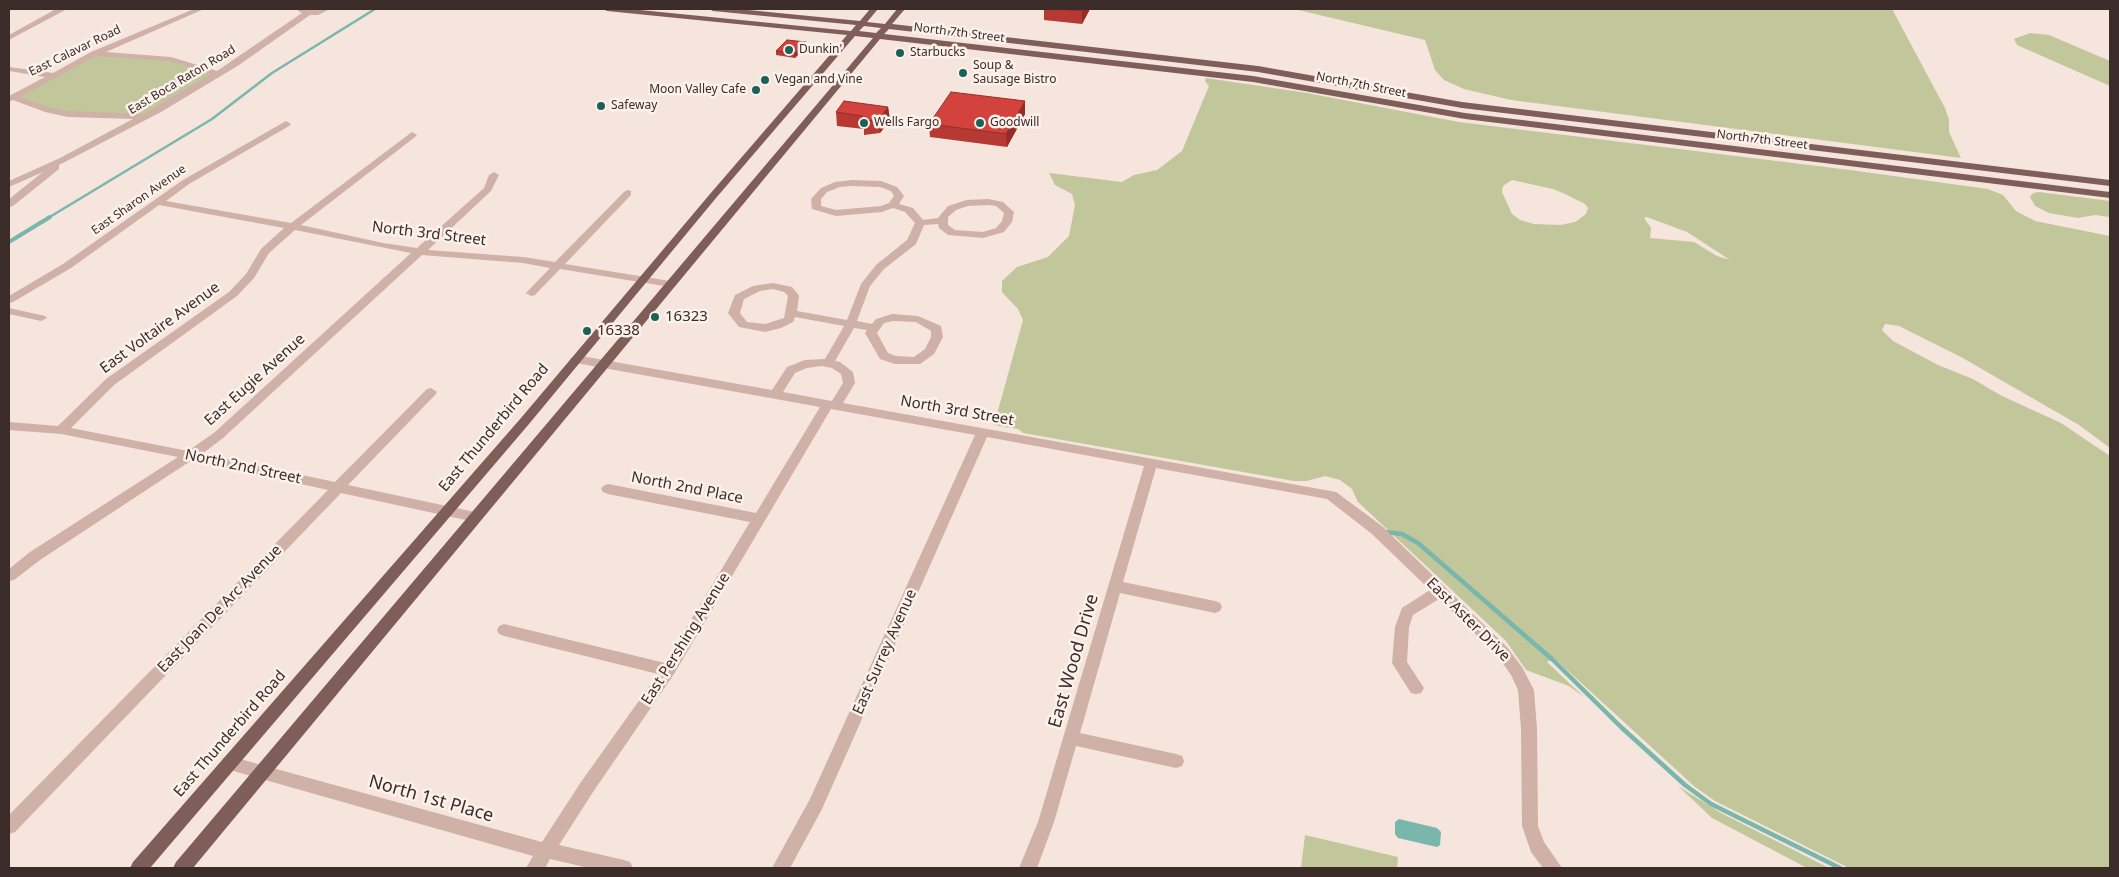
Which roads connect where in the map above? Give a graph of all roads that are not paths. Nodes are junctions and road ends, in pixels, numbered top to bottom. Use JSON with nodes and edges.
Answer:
{"nodes":[{"id":1,"x":63,"y":9,"type":"edge"},
{"id":2,"x":176,"y":9,"type":"edge"},
{"id":3,"x":200,"y":9,"type":"edge"},
{"id":4,"x":326,"y":9,"type":"edge"},
{"id":5,"x":607,"y":9,"type":"edge"},
{"id":6,"x":713,"y":9,"type":"edge"},
{"id":7,"x":874,"y":9,"type":"edge"},
{"id":8,"x":901,"y":9,"type":"edge"},
{"id":9,"x":54,"y":11,"type":"edge"},
{"id":10,"x":305,"y":11,"type":"edge"},
{"id":11,"x":861,"y":23,"type":"junction"},
{"id":12,"x":886,"y":26,"type":"junction"},
{"id":13,"x":153,"y":27,"type":"junction"},
{"id":14,"x":853,"y":33,"type":"junction"},
{"id":15,"x":878,"y":36,"type":"junction"},
{"id":16,"x":9,"y":38,"type":"edge"},
{"id":17,"x":94,"y":54,"type":"junction"},
{"id":18,"x":9,"y":69,"type":"edge"},
{"id":19,"x":218,"y":74,"type":"junction"},
{"id":20,"x":52,"y":75,"type":"junction"},
{"id":21,"x":11,"y":98,"type":"edge"},
{"id":22,"x":145,"y":117,"type":"junction"},
{"id":23,"x":286,"y":124,"type":"dead end"},
{"id":24,"x":412,"y":135,"type":"dead end"},
{"id":25,"x":63,"y":160,"type":"junction"},
{"id":26,"x":494,"y":175,"type":"dead end"},
{"id":27,"x":2110,"y":183,"type":"edge"},
{"id":28,"x":9,"y":184,"type":"edge"},
{"id":29,"x":628,"y":193,"type":"dead end"},
{"id":30,"x":2110,"y":195,"type":"edge"},
{"id":31,"x":156,"y":202,"type":"junction"},
{"id":32,"x":9,"y":204,"type":"edge"},
{"id":33,"x":893,"y":205,"type":"junction"},
{"id":34,"x":942,"y":220,"type":"junction"},
{"id":35,"x":920,"y":223,"type":"junction"},
{"id":36,"x":294,"y":226,"type":"junction"},
{"id":37,"x":418,"y":252,"type":"junction"},
{"id":38,"x":558,"y":266,"type":"junction"},
{"id":39,"x":643,"y":280,"type":"junction"},
{"id":40,"x":670,"y":284,"type":"junction"},
{"id":41,"x":531,"y":293,"type":"dead end"},
{"id":42,"x":9,"y":300,"type":"edge"},
{"id":43,"x":9,"y":312,"type":"edge"},
{"id":44,"x":791,"y":312,"type":"junction"},
{"id":45,"x":41,"y":318,"type":"dead end"},
{"id":46,"x":852,"y":323,"type":"junction"},
{"id":47,"x":874,"y":328,"type":"junction"},
{"id":48,"x":576,"y":360,"type":"junction"},
{"id":49,"x":828,"y":363,"type":"junction"},
{"id":50,"x":604,"y":364,"type":"junction"},
{"id":51,"x":431,"y":392,"type":"dead end"},
{"id":52,"x":775,"y":395,"type":"junction"},
{"id":53,"x":832,"y":404,"type":"junction"},
{"id":54,"x":9,"y":426,"type":"edge"},
{"id":55,"x":61,"y":430,"type":"junction"},
{"id":56,"x":984,"y":432,"type":"junction"},
{"id":57,"x":191,"y":456,"type":"junction"},
{"id":58,"x":1151,"y":463,"type":"junction"},
{"id":59,"x":338,"y":488,"type":"junction"},
{"id":60,"x":608,"y":489,"type":"dead end"},
{"id":61,"x":1331,"y":495,"type":"joint"},
{"id":62,"x":447,"y":511,"type":"junction"},
{"id":63,"x":475,"y":517,"type":"junction"},
{"id":64,"x":760,"y":519,"type":"junction"},
{"id":65,"x":9,"y":576,"type":"edge"},
{"id":66,"x":1115,"y":586,"type":"junction"},
{"id":67,"x":1440,"y":591,"type":"junction"},
{"id":68,"x":1215,"y":607,"type":"dead end"},
{"id":69,"x":504,"y":630,"type":"dead end"},
{"id":70,"x":669,"y":670,"type":"junction"},
{"id":71,"x":1416,"y":688,"type":"dead end"},
{"id":72,"x":1072,"y":738,"type":"junction"},
{"id":73,"x":1176,"y":761,"type":"dead end"},
{"id":74,"x":229,"y":763,"type":"junction"},
{"id":75,"x":262,"y":772,"type":"junction"},
{"id":76,"x":9,"y":826,"type":"edge"},
{"id":77,"x":546,"y":851,"type":"junction"},
{"id":78,"x":139,"y":868,"type":"edge"},
{"id":79,"x":182,"y":868,"type":"edge"},
{"id":80,"x":535,"y":868,"type":"edge"},
{"id":81,"x":624,"y":868,"type":"edge"},
{"id":82,"x":781,"y":868,"type":"edge"},
{"id":83,"x":1028,"y":868,"type":"edge"},
{"id":84,"x":1553,"y":868,"type":"edge"}],
"edges":[{"from":1,"to":9,"type":"street"},
{"from":2,"to":13,"type":"street","name":"East Calavar Road"},
{"from":3,"to":13,"type":"street","name":"East Calavar Road"},
{"from":4,"to":10,"type":"street","name":"East Boca Raton Road"},
{"from":5,"to":14,"type":"main road","name":"North 7th Street"},
{"from":6,"to":11,"type":"main road","name":"North 7th Street"},
{"from":7,"to":11,"type":"main road","name":"East Thunderbird Road"},
{"from":8,"to":12,"type":"main road"},
{"from":9,"to":16,"type":"street"},
{"from":10,"to":19,"type":"street","name":"East Boca Raton Road"},
{"from":11,"to":12,"type":"main road","name":"North 7th Street"},
{"from":11,"to":14,"type":"main road","name":"East Thunderbird Road"},
{"from":12,"to":15,"type":"main road"},
{"from":12,"to":27,"type":"main road","name":"North 7th Street"},
{"from":13,"to":17,"type":"street","name":"East Calavar Road"},
{"from":14,"to":15,"type":"main road","name":"North 7th Street"},
{"from":14,"to":39,"type":"main road","name":"East Thunderbird Road"},
{"from":15,"to":30,"type":"main road","name":"North 7th Street"},
{"from":15,"to":40,"type":"main road"},
{"from":17,"to":19,"type":"street"},
{"from":17,"to":20,"type":"street","name":"East Calavar Road"},
{"from":18,"to":20,"type":"street"},
{"from":19,"to":22,"type":"street","name":"East Boca Raton Road"},
{"from":20,"to":21,"type":"street","name":"East Calavar Road"},
{"from":21,"to":22,"type":"street"},
{"from":22,"to":25,"type":"street","name":"East Boca Raton Road"},
{"from":23,"to":31,"type":"street","name":"East Sharon Avenue"},
{"from":24,"to":36,"type":"street","name":"East Voltaire Avenue"},
{"from":25,"to":28,"type":"street","name":"East Boca Raton Road"},
{"from":25,"to":32,"type":"street","name":"East Boca Raton Road"},
{"from":26,"to":37,"type":"street","name":"East Eugie Avenue"},
{"from":29,"to":38,"type":"street"},
{"from":31,"to":36,"type":"street","name":"North 3rd Street"},
{"from":31,"to":42,"type":"street","name":"East Sharon Avenue"},
{"from":33,"to":33,"type":"street"},
{"from":33,"to":35,"type":"street"},
{"from":34,"to":34,"type":"street"},
{"from":34,"to":35,"type":"street"},
{"from":35,"to":46,"type":"street"},
{"from":36,"to":37,"type":"street","name":"North 3rd Street"},
{"from":36,"to":55,"type":"street","name":"East Voltaire Avenue"},
{"from":37,"to":38,"type":"street","name":"North 3rd Street"},
{"from":37,"to":57,"type":"street","name":"East Eugie Avenue"},
{"from":38,"to":39,"type":"street","name":"North 3rd Street"},
{"from":38,"to":41,"type":"street"},
{"from":39,"to":40,"type":"street","name":"North 3rd Street"},
{"from":39,"to":48,"type":"main road","name":"East Thunderbird Road"},
{"from":40,"to":50,"type":"main road"},
{"from":43,"to":45,"type":"street"},
{"from":44,"to":44,"type":"street"},
{"from":44,"to":46,"type":"street"},
{"from":46,"to":47,"type":"street"},
{"from":46,"to":49,"type":"street"},
{"from":47,"to":47,"type":"street"},
{"from":48,"to":50,"type":"street","name":"North 3rd Street"},
{"from":48,"to":62,"type":"main road","name":"East Thunderbird Road"},
{"from":49,"to":52,"type":"street"},
{"from":49,"to":53,"type":"street","name":"East Pershing Avenue"},
{"from":50,"to":52,"type":"street","name":"North 3rd Street"},
{"from":50,"to":63,"type":"main road"},
{"from":51,"to":59,"type":"street","name":"East Joan De Arc Avenue"},
{"from":52,"to":53,"type":"street","name":"North 3rd Street"},
{"from":53,"to":56,"type":"street","name":"North 3rd Street"},
{"from":53,"to":64,"type":"street","name":"East Pershing Avenue"},
{"from":54,"to":55,"type":"street","name":"North 2nd Street"},
{"from":55,"to":57,"type":"street","name":"North 2nd Street"},
{"from":56,"to":58,"type":"street","name":"North 3rd Street"},
{"from":56,"to":82,"type":"street","name":"East Surrey Avenue"},
{"from":57,"to":59,"type":"street","name":"North 2nd Street"},
{"from":57,"to":65,"type":"street","name":"East Eugie Avenue"},
{"from":58,"to":61,"type":"street","name":"North 3rd Street"},
{"from":58,"to":66,"type":"street","name":"East Wood Drive"},
{"from":59,"to":62,"type":"street","name":"North 2nd Street"},
{"from":59,"to":76,"type":"street","name":"East Joan De Arc Avenue"},
{"from":60,"to":64,"type":"street","name":"North 2nd Place"},
{"from":61,"to":67,"type":"street","name":"East Aster Drive"},
{"from":62,"to":63,"type":"street","name":"North 2nd Street"},
{"from":62,"to":74,"type":"main road","name":"East Thunderbird Road"},
{"from":63,"to":75,"type":"main road"},
{"from":64,"to":70,"type":"street","name":"East Pershing Avenue"},
{"from":66,"to":68,"type":"street"},
{"from":66,"to":72,"type":"street","name":"East Wood Drive"},
{"from":67,"to":71,"type":"street"},
{"from":67,"to":84,"type":"street","name":"East Aster Drive"},
{"from":69,"to":70,"type":"street"},
{"from":70,"to":77,"type":"street","name":"East Pershing Avenue"},
{"from":72,"to":73,"type":"street"},
{"from":72,"to":83,"type":"street","name":"East Wood Drive"},
{"from":74,"to":75,"type":"street","name":"North 1st Place"},
{"from":74,"to":78,"type":"main road","name":"East Thunderbird Road"},
{"from":75,"to":77,"type":"street","name":"North 1st Place"},
{"from":75,"to":79,"type":"main road"},
{"from":77,"to":80,"type":"street","name":"East Pershing Avenue"},
{"from":77,"to":81,"type":"street","name":"North 1st Place"}]}
